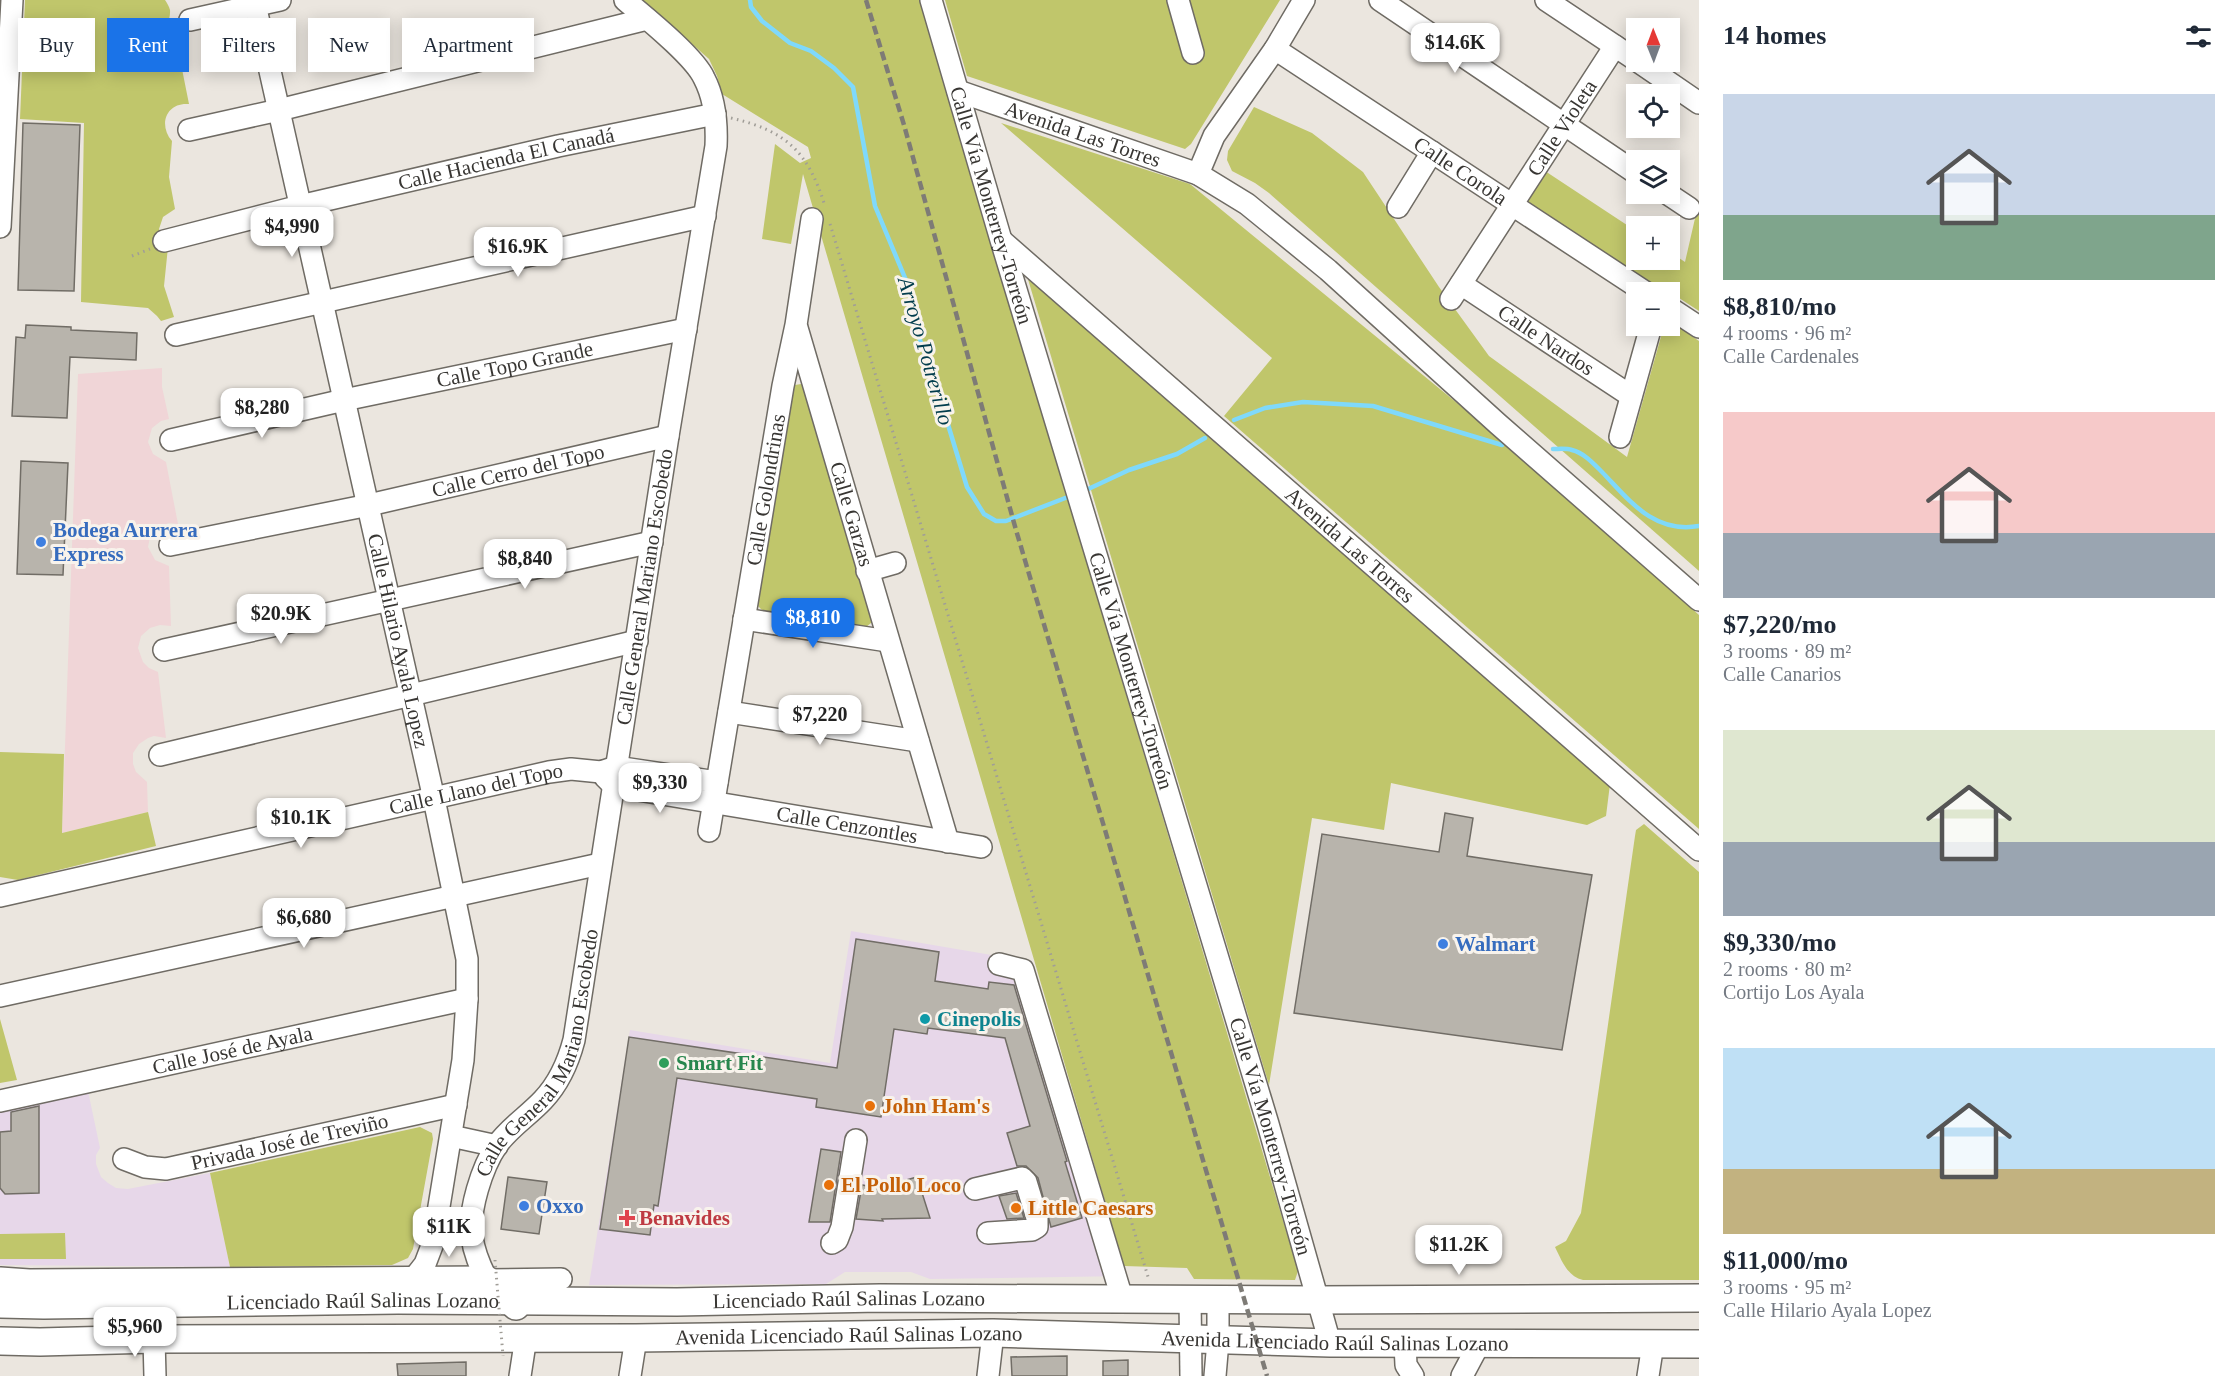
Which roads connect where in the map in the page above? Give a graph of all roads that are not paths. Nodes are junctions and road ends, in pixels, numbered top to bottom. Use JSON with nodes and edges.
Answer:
{"nodes":[{"id":1,"x":12,"y":0,"type":"edge"},
{"id":2,"x":280,"y":0,"type":"edge"},
{"id":3,"x":625,"y":0,"type":"edge"},
{"id":4,"x":931,"y":0,"type":"edge"},
{"id":5,"x":1178,"y":0,"type":"edge"},
{"id":6,"x":1304,"y":0,"type":"edge"},
{"id":7,"x":1380,"y":0,"type":"edge"},
{"id":8,"x":1546,"y":0,"type":"edge"},
{"id":9,"x":255,"y":3,"type":"edge"},
{"id":10,"x":647,"y":19,"type":"junction"},
{"id":11,"x":190,"y":20,"type":"dead end"},
{"id":12,"x":1615,"y":46,"type":"junction"},
{"id":13,"x":1275,"y":49,"type":"junction"},
{"id":14,"x":1193,"y":53,"type":"dead end"},
{"id":15,"x":1626,"y":53,"type":"edge"},
{"id":16,"x":1654,"y":72,"type":"edge"},
{"id":17,"x":3,"y":89,"type":"edge"},
{"id":18,"x":958,"y":91,"type":"junction"},
{"id":19,"x":1699,"y":103,"type":"edge"},
{"id":20,"x":279,"y":110,"type":"junction"},
{"id":21,"x":715,"y":114,"type":"junction"},
{"id":22,"x":1564,"y":124,"type":"junction"},
{"id":23,"x":189,"y":130,"type":"dead end"},
{"id":24,"x":1432,"y":152,"type":"junction"},
{"id":25,"x":1626,"y":165,"type":"edge"},
{"id":26,"x":1198,"y":174,"type":"junction"},
{"id":27,"x":1680,"y":202,"type":"edge"},
{"id":28,"x":1512,"y":205,"type":"junction"},
{"id":29,"x":300,"y":206,"type":"junction"},
{"id":30,"x":1398,"y":207,"type":"dead end"},
{"id":31,"x":1689,"y":208,"type":"dead end"},
{"id":32,"x":705,"y":216,"type":"junction"},
{"id":33,"x":812,"y":219,"type":"dead end"},
{"id":34,"x":0,"y":227,"type":"edge"},
{"id":35,"x":1001,"y":240,"type":"junction"},
{"id":36,"x":164,"y":241,"type":"dead end"},
{"id":37,"x":1630,"y":282,"type":"edge"},
{"id":38,"x":1456,"y":291,"type":"joint"},
{"id":39,"x":323,"y":302,"type":"junction"},
{"id":40,"x":1680,"y":315,"type":"edge"},
{"id":41,"x":796,"y":325,"type":"junction"},
{"id":42,"x":1699,"y":327,"type":"edge"},
{"id":43,"x":686,"y":329,"type":"junction"},
{"id":44,"x":176,"y":335,"type":"dead end"},
{"id":45,"x":1648,"y":336,"type":"edge"},
{"id":46,"x":1631,"y":396,"type":"junction"},
{"id":47,"x":344,"y":400,"type":"junction"},
{"id":48,"x":668,"y":436,"type":"junction"},
{"id":49,"x":1620,"y":437,"type":"dead end"},
{"id":50,"x":171,"y":440,"type":"dead end"},
{"id":51,"x":369,"y":505,"type":"junction"},
{"id":52,"x":652,"y":542,"type":"junction"},
{"id":53,"x":170,"y":544,"type":"dead end"},
{"id":54,"x":895,"y":563,"type":"dead end"},
{"id":55,"x":867,"y":571,"type":"junction"},
{"id":56,"x":1699,"y":600,"type":"edge"},
{"id":57,"x":389,"y":601,"type":"junction"},
{"id":58,"x":744,"y":619,"type":"junction"},
{"id":59,"x":637,"y":641,"type":"junction"},
{"id":60,"x":888,"y":641,"type":"junction"},
{"id":61,"x":164,"y":650,"type":"dead end"},
{"id":62,"x":410,"y":696,"type":"junction"},
{"id":63,"x":729,"y":712,"type":"junction"},
{"id":64,"x":918,"y":741,"type":"junction"},
{"id":65,"x":160,"y":755,"type":"dead end"},
{"id":66,"x":610,"y":775,"type":"junction"},
{"id":67,"x":717,"y":782,"type":"junction"},
{"id":68,"x":435,"y":799,"type":"junction"},
{"id":69,"x":714,"y":803,"type":"junction"},
{"id":70,"x":709,"y":831,"type":"dead end"},
{"id":71,"x":948,"y":842,"type":"junction"},
{"id":72,"x":981,"y":847,"type":"dead end"},
{"id":73,"x":1699,"y":849,"type":"edge"},
{"id":74,"x":600,"y":864,"type":"junction"},
{"id":75,"x":0,"y":896,"type":"edge"},
{"id":76,"x":455,"y":896,"type":"junction"},
{"id":77,"x":999,"y":964,"type":"dead end"},
{"id":78,"x":0,"y":996,"type":"edge"},
{"id":79,"x":467,"y":999,"type":"junction"},
{"id":80,"x":0,"y":1101,"type":"edge"},
{"id":81,"x":456,"y":1105,"type":"junction"},
{"id":82,"x":451,"y":1136,"type":"junction"},
{"id":83,"x":856,"y":1140,"type":"dead end"},
{"id":84,"x":497,"y":1146,"type":"junction"},
{"id":85,"x":124,"y":1159,"type":"dead end"},
{"id":86,"x":975,"y":1189,"type":"dead end"},
{"id":87,"x":988,"y":1233,"type":"dead end"},
{"id":88,"x":832,"y":1243,"type":"dead end"},
{"id":89,"x":491,"y":1270,"type":"junction"},
{"id":90,"x":561,"y":1279,"type":"dead end"},
{"id":91,"x":0,"y":1281,"type":"edge"},
{"id":92,"x":411,"y":1281,"type":"junction"},
{"id":93,"x":1122,"y":1298,"type":"junction"},
{"id":94,"x":1699,"y":1298,"type":"edge"},
{"id":95,"x":1190,"y":1299,"type":"junction"},
{"id":96,"x":1218,"y":1299,"type":"junction"},
{"id":97,"x":1317,"y":1300,"type":"junction"},
{"id":98,"x":512,"y":1301,"type":"junction"},
{"id":99,"x":677,"y":1302,"type":"junction"},
{"id":100,"x":0,"y":1304,"type":"edge"},
{"id":101,"x":993,"y":1333,"type":"junction"},
{"id":102,"x":636,"y":1338,"type":"junction"},
{"id":103,"x":1191,"y":1339,"type":"junction"},
{"id":104,"x":154,"y":1340,"type":"junction"},
{"id":105,"x":0,"y":1341,"type":"edge"},
{"id":106,"x":1218,"y":1341,"type":"junction"},
{"id":107,"x":1330,"y":1343,"type":"junction"},
{"id":108,"x":512,"y":1344,"type":"junction"},
{"id":109,"x":1406,"y":1344,"type":"junction"},
{"id":110,"x":1479,"y":1344,"type":"junction"},
{"id":111,"x":1653,"y":1344,"type":"junction"},
{"id":112,"x":1699,"y":1344,"type":"edge"},
{"id":113,"x":154,"y":1376,"type":"edge"},
{"id":114,"x":520,"y":1376,"type":"edge"},
{"id":115,"x":630,"y":1376,"type":"edge"},
{"id":116,"x":988,"y":1376,"type":"edge"},
{"id":117,"x":1191,"y":1376,"type":"edge"},
{"id":118,"x":1215,"y":1376,"type":"edge"},
{"id":119,"x":1413,"y":1376,"type":"edge"},
{"id":120,"x":1461,"y":1376,"type":"edge"},
{"id":121,"x":1648,"y":1376,"type":"edge"}],
"edges":[{"from":1,"to":17,"type":"street"},
{"from":2,"to":9,"type":"street"},
{"from":3,"to":10,"type":"street","name":"Calle General Mariano Escobedo"},
{"from":4,"to":18,"type":"street","name":"Calle Vía Monterrey-Torreón"},
{"from":5,"to":14,"type":"street"},
{"from":6,"to":13,"type":"street"},
{"from":7,"to":22,"type":"street"},
{"from":8,"to":12,"type":"street"},
{"from":9,"to":11,"type":"street"},
{"from":9,"to":20,"type":"street","name":"Calle Hilario Ayala Lopez"},
{"from":10,"to":20,"type":"street"},
{"from":10,"to":21,"type":"street","name":"Calle General Mariano Escobedo"},
{"from":12,"to":15,"type":"street"},
{"from":12,"to":22,"type":"street","name":"Calle Violeta"},
{"from":13,"to":24,"type":"street","name":"Calle Corola"},
{"from":13,"to":26,"type":"street"},
{"from":16,"to":19,"type":"street"},
{"from":17,"to":34,"type":"street"},
{"from":18,"to":26,"type":"street","name":"Avenida Las Torres"},
{"from":18,"to":35,"type":"street","name":"Calle Vía Monterrey-Torreón"},
{"from":20,"to":23,"type":"street"},
{"from":20,"to":29,"type":"street","name":"Calle Hilario Ayala Lopez"},
{"from":21,"to":29,"type":"street","name":"Calle Hacienda El Canadá"},
{"from":21,"to":32,"type":"street","name":"Calle General Mariano Escobedo"},
{"from":22,"to":25,"type":"street"},
{"from":22,"to":28,"type":"street","name":"Calle Violeta"},
{"from":24,"to":28,"type":"street","name":"Calle Corola"},
{"from":24,"to":30,"type":"street"},
{"from":26,"to":56,"type":"street","name":"Avenida Las Torres"},
{"from":27,"to":31,"type":"street"},
{"from":28,"to":37,"type":"street","name":"Calle Corola"},
{"from":28,"to":38,"type":"street","name":"Calle Violeta"},
{"from":29,"to":36,"type":"street","name":"Calle Hacienda El Canadá"},
{"from":29,"to":39,"type":"street","name":"Calle Hilario Ayala Lopez"},
{"from":32,"to":39,"type":"street"},
{"from":32,"to":43,"type":"street","name":"Calle General Mariano Escobedo"},
{"from":33,"to":41,"type":"street","name":"Calle Golondrinas"},
{"from":35,"to":73,"type":"street","name":"Avenida Las Torres"},
{"from":35,"to":97,"type":"street","name":"Calle Vía Monterrey-Torreón"},
{"from":38,"to":46,"type":"street","name":"Calle Nardos"},
{"from":39,"to":44,"type":"street"},
{"from":39,"to":47,"type":"street","name":"Calle Hilario Ayala Lopez"},
{"from":40,"to":42,"type":"street"},
{"from":41,"to":55,"type":"street","name":"Calle Garzas"},
{"from":41,"to":58,"type":"street","name":"Calle Golondrinas"},
{"from":43,"to":47,"type":"street","name":"Calle Topo Grande"},
{"from":43,"to":48,"type":"street","name":"Calle General Mariano Escobedo"},
{"from":45,"to":46,"type":"street"},
{"from":46,"to":49,"type":"street"},
{"from":47,"to":50,"type":"street","name":"Calle Topo Grande"},
{"from":47,"to":51,"type":"street","name":"Calle Hilario Ayala Lopez"},
{"from":48,"to":51,"type":"street","name":"Calle Cerro del Topo"},
{"from":48,"to":52,"type":"street","name":"Calle General Mariano Escobedo"},
{"from":51,"to":53,"type":"street","name":"Calle Cerro del Topo"},
{"from":51,"to":57,"type":"street","name":"Calle Hilario Ayala Lopez"},
{"from":52,"to":57,"type":"street"},
{"from":52,"to":59,"type":"street","name":"Calle General Mariano Escobedo"},
{"from":54,"to":55,"type":"street"},
{"from":55,"to":60,"type":"street","name":"Calle Garzas"},
{"from":57,"to":61,"type":"street"},
{"from":57,"to":62,"type":"street","name":"Calle Hilario Ayala Lopez"},
{"from":58,"to":60,"type":"street"},
{"from":58,"to":63,"type":"street","name":"Calle Golondrinas"},
{"from":59,"to":62,"type":"street"},
{"from":59,"to":66,"type":"street","name":"Calle General Mariano Escobedo"},
{"from":60,"to":64,"type":"street","name":"Calle Garzas"},
{"from":62,"to":65,"type":"street"},
{"from":62,"to":68,"type":"street","name":"Calle Hilario Ayala Lopez"},
{"from":63,"to":64,"type":"street"},
{"from":63,"to":67,"type":"street","name":"Calle Golondrinas"},
{"from":64,"to":71,"type":"street","name":"Calle Garzas"},
{"from":66,"to":67,"type":"street"},
{"from":66,"to":68,"type":"street","name":"Calle Llano del Topo"},
{"from":66,"to":69,"type":"street","name":"Calle Cenzontles"},
{"from":66,"to":74,"type":"street","name":"Calle General Mariano Escobedo"},
{"from":67,"to":69,"type":"street","name":"Calle Golondrinas"},
{"from":68,"to":75,"type":"street","name":"Calle Llano del Topo"},
{"from":68,"to":76,"type":"street","name":"Calle Hilario Ayala Lopez"},
{"from":69,"to":70,"type":"street","name":"Calle Golondrinas"},
{"from":69,"to":71,"type":"street","name":"Calle Cenzontles"},
{"from":71,"to":72,"type":"street","name":"Calle Cenzontles"},
{"from":74,"to":76,"type":"street"},
{"from":74,"to":84,"type":"street","name":"Calle General Mariano Escobedo"},
{"from":76,"to":78,"type":"street"},
{"from":76,"to":79,"type":"street","name":"Calle Hilario Ayala Lopez"},
{"from":77,"to":93,"type":"street"},
{"from":79,"to":80,"type":"street","name":"Calle José de Ayala"},
{"from":79,"to":81,"type":"street","name":"Calle Hilario Ayala Lopez"},
{"from":81,"to":82,"type":"street","name":"Calle Hilario Ayala Lopez"},
{"from":81,"to":85,"type":"street","name":"Privada José de Treviño"},
{"from":82,"to":84,"type":"street"},
{"from":82,"to":92,"type":"street","name":"Calle Hilario Ayala Lopez"},
{"from":83,"to":88,"type":"street"},
{"from":84,"to":89,"type":"street","name":"Calle General Mariano Escobedo"},
{"from":86,"to":87,"type":"street"},
{"from":89,"to":90,"type":"street"},
{"from":89,"to":92,"type":"main road"},
{"from":89,"to":98,"type":"main road"},
{"from":91,"to":92,"type":"main road"},
{"from":93,"to":95,"type":"main road","name":"Licenciado Raúl Salinas Lozano"},
{"from":93,"to":99,"type":"main road","name":"Licenciado Raúl Salinas Lozano"},
{"from":94,"to":97,"type":"main road","name":"Licenciado Raúl Salinas Lozano"},
{"from":95,"to":96,"type":"main road","name":"Licenciado Raúl Salinas Lozano"},
{"from":95,"to":103,"type":"street"},
{"from":96,"to":97,"type":"main road","name":"Licenciado Raúl Salinas Lozano"},
{"from":96,"to":106,"type":"street"},
{"from":97,"to":107,"type":"street","name":"Calle Vía Monterrey-Torreón"},
{"from":98,"to":99,"type":"main road","name":"Licenciado Raúl Salinas Lozano"},
{"from":98,"to":100,"type":"main road","name":"Licenciado Raúl Salinas Lozano"},
{"from":98,"to":108,"type":"main road"},
{"from":99,"to":108,"type":"main road"},
{"from":101,"to":102,"type":"main road","name":"Avenida Licenciado Raúl Salinas Lozano"},
{"from":101,"to":103,"type":"main road","name":"Avenida Licenciado Raúl Salinas Lozano"},
{"from":101,"to":116,"type":"street"},
{"from":102,"to":108,"type":"main road","name":"Avenida Licenciado Raúl Salinas Lozano"},
{"from":102,"to":115,"type":"street"},
{"from":103,"to":106,"type":"main road","name":"Avenida Licenciado Raúl Salinas Lozano"},
{"from":103,"to":117,"type":"street"},
{"from":104,"to":105,"type":"main road","name":"Avenida Licenciado Raúl Salinas Lozano"},
{"from":104,"to":108,"type":"main road","name":"Avenida Licenciado Raúl Salinas Lozano"},
{"from":104,"to":113,"type":"street"},
{"from":106,"to":107,"type":"main road","name":"Avenida Licenciado Raúl Salinas Lozano"},
{"from":106,"to":118,"type":"street"},
{"from":107,"to":109,"type":"main road","name":"Avenida Licenciado Raúl Salinas Lozano"},
{"from":108,"to":114,"type":"street"},
{"from":109,"to":110,"type":"main road","name":"Avenida Licenciado Raúl Salinas Lozano"},
{"from":109,"to":119,"type":"street"},
{"from":110,"to":111,"type":"main road","name":"Avenida Licenciado Raúl Salinas Lozano"},
{"from":110,"to":120,"type":"street"},
{"from":111,"to":112,"type":"main road","name":"Avenida Licenciado Raúl Salinas Lozano"},
{"from":111,"to":121,"type":"street"}]}
